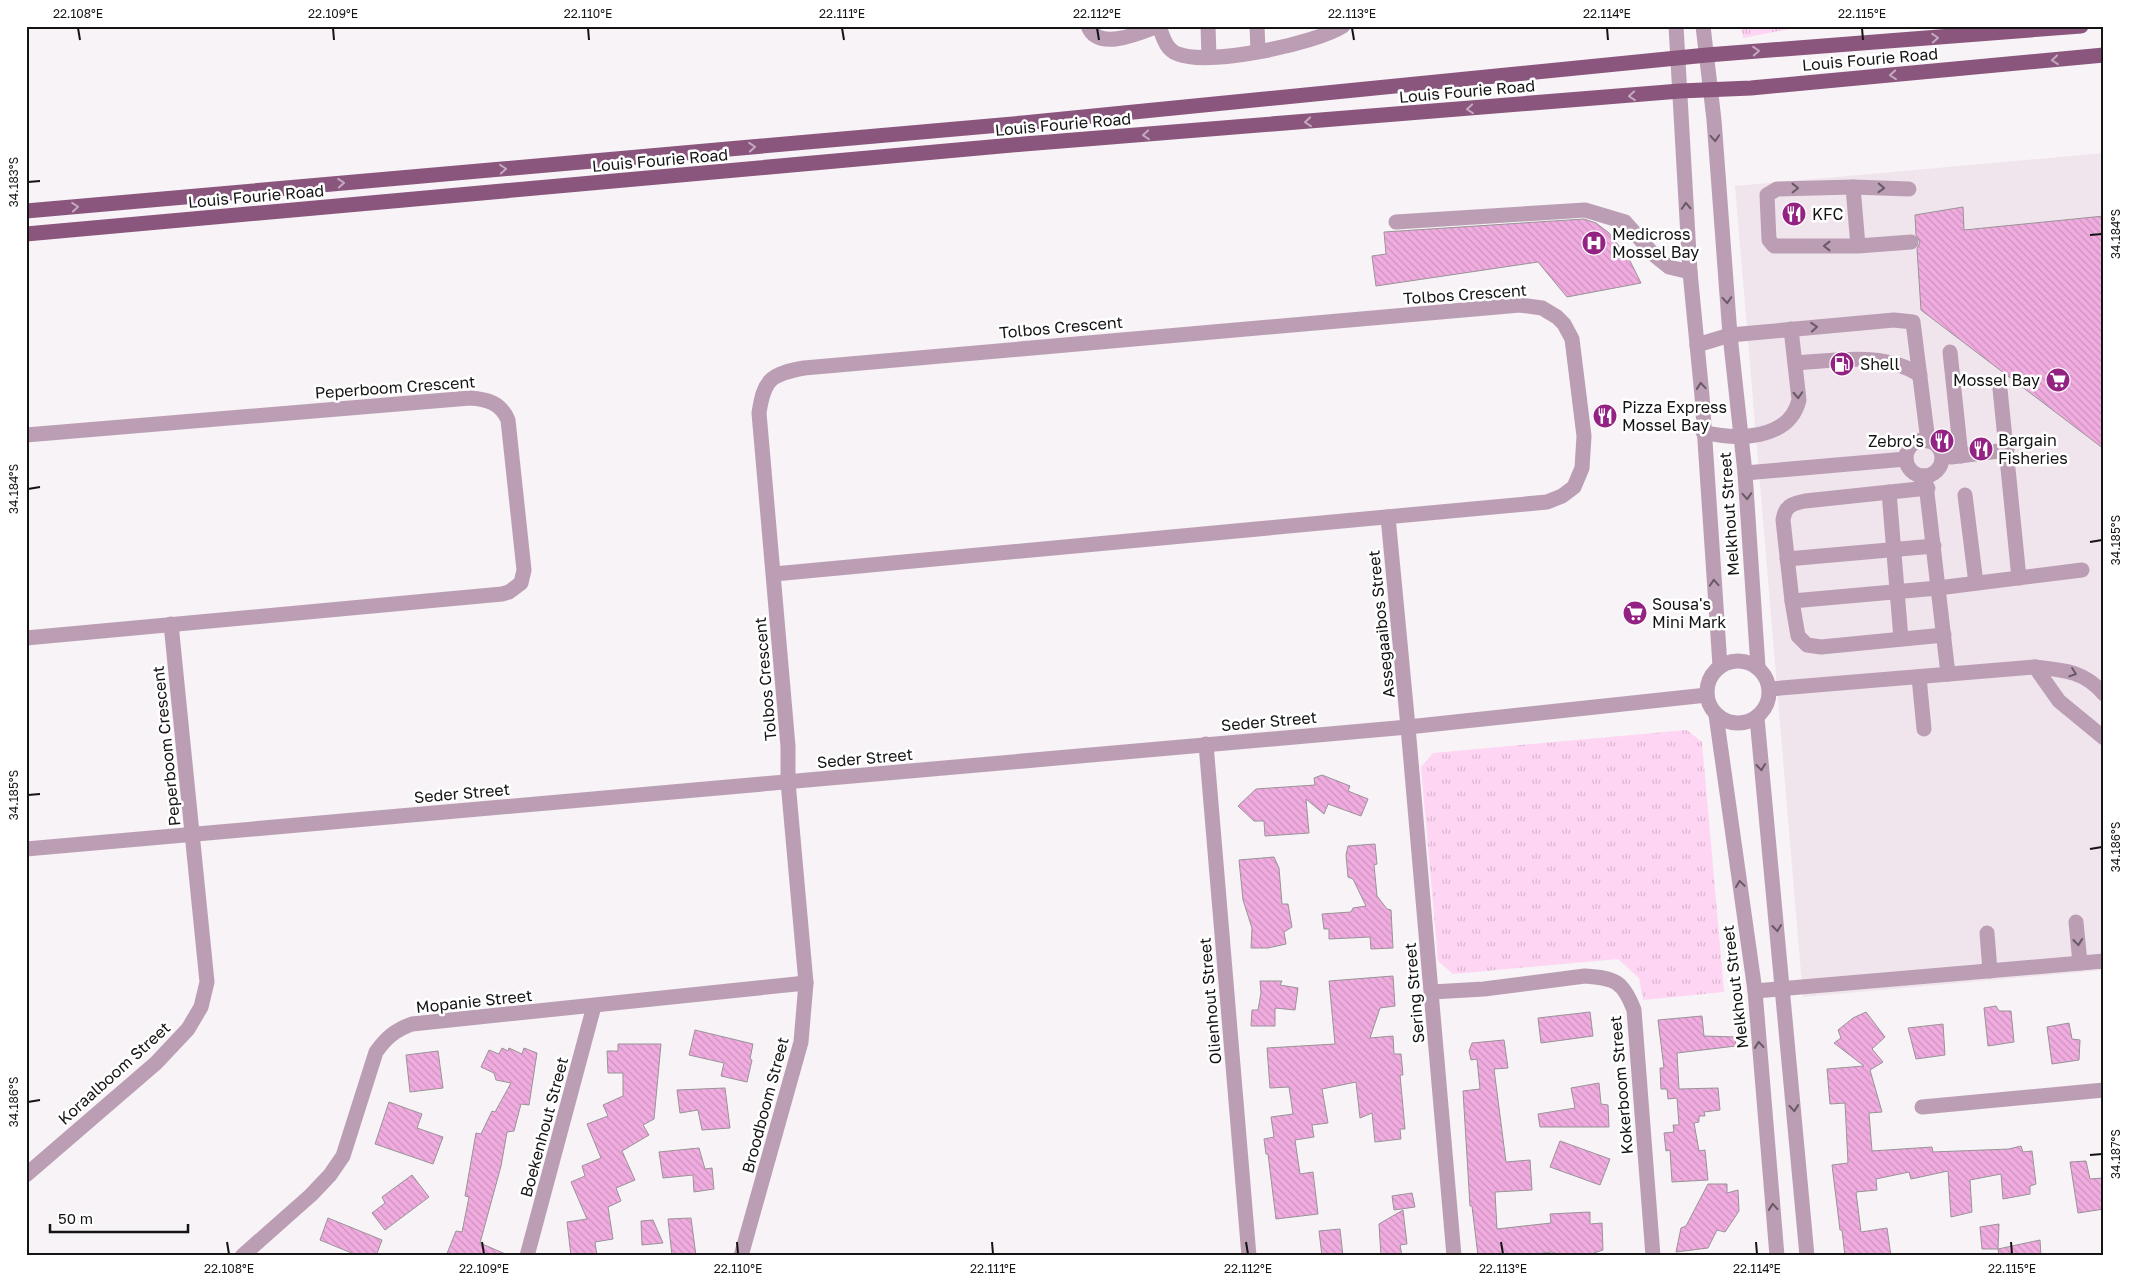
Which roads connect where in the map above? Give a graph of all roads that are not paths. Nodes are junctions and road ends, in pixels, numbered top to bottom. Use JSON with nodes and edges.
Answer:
{"nodes":[{"id":1,"x":1088,"y":26,"type":"edge"},
{"id":2,"x":1159,"y":26,"type":"edge"},
{"id":3,"x":1208,"y":26,"type":"edge"},
{"id":4,"x":1257,"y":26,"type":"edge"},
{"id":5,"x":1343,"y":26,"type":"edge"},
{"id":6,"x":1676,"y":26,"type":"edge"},
{"id":7,"x":1703,"y":26,"type":"edge"},
{"id":8,"x":2082,"y":26,"type":"edge"},
{"id":9,"x":1306,"y":33,"type":"edge"},
{"id":10,"x":1258,"y":51,"type":"junction"},
{"id":11,"x":1707,"y":55,"type":"junction"},
{"id":12,"x":2104,"y":55,"type":"edge"},
{"id":13,"x":1209,"y":57,"type":"junction"},
{"id":14,"x":1678,"y":58,"type":"junction"},
{"id":15,"x":1711,"y":89,"type":"junction"},
{"id":16,"x":1680,"y":91,"type":"junction"},
{"id":17,"x":1853,"y":187,"type":"junction"},
{"id":18,"x":1909,"y":189,"type":"dead end"},
{"id":19,"x":26,"y":211,"type":"edge"},
{"id":20,"x":1396,"y":222,"type":"dead end"},
{"id":21,"x":26,"y":234,"type":"edge"},
{"id":22,"x":1911,"y":242,"type":"dead end"},
{"id":23,"x":1858,"y":246,"type":"junction"},
{"id":24,"x":1690,"y":272,"type":"junction"},
{"id":25,"x":1790,"y":329,"type":"junction"},
{"id":26,"x":1730,"y":334,"type":"junction"},
{"id":27,"x":1697,"y":345,"type":"junction"},
{"id":28,"x":1950,"y":352,"type":"dead end"},
{"id":29,"x":1795,"y":363,"type":"junction"},
{"id":30,"x":1920,"y":375,"type":"junction"},
{"id":31,"x":2000,"y":389,"type":"dead end"},
{"id":32,"x":1703,"y":432,"type":"junction"},
{"id":33,"x":26,"y":435,"type":"edge"},
{"id":34,"x":1741,"y":437,"type":"junction"},
{"id":35,"x":1928,"y":441,"type":"junction"},
{"id":36,"x":2007,"y":450,"type":"junction"},
{"id":37,"x":1962,"y":456,"type":"junction"},
{"id":38,"x":1942,"y":458,"type":"junction"},
{"id":39,"x":1906,"y":459,"type":"junction"},
{"id":40,"x":1745,"y":473,"type":"junction"},
{"id":41,"x":1926,"y":482,"type":"junction"},
{"id":42,"x":1889,"y":492,"type":"junction"},
{"id":43,"x":1965,"y":495,"type":"dead end"},
{"id":44,"x":1388,"y":517,"type":"junction"},
{"id":45,"x":1934,"y":546,"type":"junction"},
{"id":46,"x":1894,"y":550,"type":"junction"},
{"id":47,"x":1787,"y":559,"type":"junction"},
{"id":48,"x":2082,"y":570,"type":"dead end"},
{"id":49,"x":774,"y":574,"type":"junction"},
{"id":50,"x":2019,"y":578,"type":"junction"},
{"id":51,"x":1976,"y":583,"type":"junction"},
{"id":52,"x":1938,"y":588,"type":"junction"},
{"id":53,"x":1897,"y":592,"type":"junction"},
{"id":54,"x":1792,"y":601,"type":"junction"},
{"id":55,"x":171,"y":624,"type":"junction"},
{"id":56,"x":1944,"y":635,"type":"junction"},
{"id":57,"x":26,"y":638,"type":"edge"},
{"id":58,"x":1901,"y":639,"type":"junction"},
{"id":59,"x":1720,"y":666,"type":"junction"},
{"id":60,"x":1758,"y":667,"type":"junction"},
{"id":61,"x":2035,"y":667,"type":"junction"},
{"id":62,"x":1948,"y":674,"type":"junction"},
{"id":63,"x":1919,"y":677,"type":"junction"},
{"id":64,"x":1770,"y":690,"type":"junction"},
{"id":65,"x":2104,"y":694,"type":"edge"},
{"id":66,"x":1706,"y":695,"type":"junction"},
{"id":67,"x":1716,"y":714,"type":"junction"},
{"id":68,"x":1756,"y":718,"type":"junction"},
{"id":69,"x":1408,"y":727,"type":"junction"},
{"id":70,"x":1924,"y":729,"type":"dead end"},
{"id":71,"x":2104,"y":738,"type":"edge"},
{"id":72,"x":1206,"y":744,"type":"junction"},
{"id":73,"x":788,"y":782,"type":"junction"},
{"id":74,"x":193,"y":835,"type":"junction"},
{"id":75,"x":26,"y":850,"type":"edge"},
{"id":76,"x":2076,"y":922,"type":"dead end"},
{"id":77,"x":1987,"y":933,"type":"dead end"},
{"id":78,"x":2104,"y":961,"type":"edge"},
{"id":79,"x":2080,"y":963,"type":"junction"},
{"id":80,"x":1990,"y":971,"type":"junction"},
{"id":81,"x":806,"y":984,"type":"junction"},
{"id":82,"x":1783,"y":989,"type":"junction"},
{"id":83,"x":1755,"y":991,"type":"junction"},
{"id":84,"x":1432,"y":992,"type":"junction"},
{"id":85,"x":594,"y":1006,"type":"junction"},
{"id":86,"x":2104,"y":1090,"type":"edge"},
{"id":87,"x":1922,"y":1107,"type":"dead end"},
{"id":88,"x":26,"y":1175,"type":"edge"},
{"id":89,"x":242,"y":1256,"type":"edge"},
{"id":90,"x":527,"y":1256,"type":"edge"},
{"id":91,"x":741,"y":1256,"type":"edge"},
{"id":92,"x":1249,"y":1256,"type":"edge"},
{"id":93,"x":1454,"y":1256,"type":"edge"},
{"id":94,"x":1653,"y":1256,"type":"edge"},
{"id":95,"x":1777,"y":1256,"type":"edge"},
{"id":96,"x":1808,"y":1256,"type":"edge"}],
"edges":[{"from":1,"to":2,"type":"street"},
{"from":2,"to":13,"type":"street"},
{"from":3,"to":13,"type":"street"},
{"from":4,"to":10,"type":"street"},
{"from":5,"to":9,"type":"street"},
{"from":6,"to":14,"type":"street","name":"Melkhout Street"},
{"from":7,"to":11,"type":"street","name":"Melkhout Street"},
{"from":11,"to":8,"type":"main road","name":"Louis Fourie Road","one_way":true},
{"from":9,"to":10,"type":"street"},
{"from":10,"to":13,"type":"street"},
{"from":11,"to":14,"type":"main road","name":"Louis Fourie Road"},
{"from":11,"to":15,"type":"street","name":"Melkhout Street"},
{"from":12,"to":15,"type":"main road","name":"Louis Fourie Road","one_way":true},
{"from":14,"to":16,"type":"street","name":"Melkhout Street"},
{"from":19,"to":14,"type":"main road","name":"Louis Fourie Road","one_way":true},
{"from":15,"to":16,"type":"main road","name":"Louis Fourie Road"},
{"from":15,"to":26,"type":"street","name":"Melkhout Street","one_way":true},
{"from":16,"to":21,"type":"main road","name":"Louis Fourie Road","one_way":true},
{"from":24,"to":16,"type":"street","name":"Melkhout Street","one_way":true},
{"from":17,"to":18,"type":"street","one_way":true},
{"from":17,"to":23,"type":"street"},
{"from":23,"to":17,"type":"street","one_way":true},
{"from":20,"to":24,"type":"street"},
{"from":22,"to":23,"type":"street"},
{"from":24,"to":27,"type":"street","name":"Melkhout Street"},
{"from":25,"to":26,"type":"street"},
{"from":25,"to":29,"type":"street"},
{"from":25,"to":30,"type":"street","one_way":true},
{"from":26,"to":27,"type":"street"},
{"from":26,"to":34,"type":"street","name":"Melkhout Street"},
{"from":32,"to":27,"type":"street","name":"Melkhout Street","one_way":true},
{"from":28,"to":37,"type":"street"},
{"from":29,"to":30,"type":"street"},
{"from":29,"to":34,"type":"street","one_way":true},
{"from":30,"to":35,"type":"street"},
{"from":31,"to":36,"type":"street"},
{"from":32,"to":34,"type":"street"},
{"from":59,"to":32,"type":"street","name":"Melkhout Street","one_way":true},
{"from":33,"to":55,"type":"street","name":"Peperboom Crescent"},
{"from":34,"to":40,"type":"street","name":"Melkhout Street"},
{"from":35,"to":38,"type":"street"},
{"from":35,"to":39,"type":"street"},
{"from":36,"to":37,"type":"street"},
{"from":36,"to":50,"type":"street"},
{"from":37,"to":38,"type":"street"},
{"from":38,"to":41,"type":"street"},
{"from":39,"to":40,"type":"street"},
{"from":39,"to":41,"type":"street"},
{"from":40,"to":60,"type":"street","name":"Melkhout Street","one_way":true},
{"from":41,"to":42,"type":"street"},
{"from":41,"to":45,"type":"street"},
{"from":42,"to":46,"type":"street"},
{"from":42,"to":47,"type":"street"},
{"from":43,"to":51,"type":"street"},
{"from":44,"to":49,"type":"street","name":"Tolbos Crescent"},
{"from":44,"to":49,"type":"street","name":"Tolbos Crescent"},
{"from":44,"to":69,"type":"street","name":"Assegaaibos Street"},
{"from":45,"to":46,"type":"street"},
{"from":45,"to":52,"type":"street"},
{"from":46,"to":47,"type":"street"},
{"from":46,"to":53,"type":"street"},
{"from":47,"to":54,"type":"street"},
{"from":48,"to":50,"type":"street"},
{"from":49,"to":73,"type":"street","name":"Tolbos Crescent"},
{"from":50,"to":51,"type":"street"},
{"from":51,"to":52,"type":"street"},
{"from":52,"to":53,"type":"street"},
{"from":52,"to":56,"type":"street"},
{"from":53,"to":54,"type":"street"},
{"from":53,"to":58,"type":"street"},
{"from":54,"to":58,"type":"street"},
{"from":55,"to":57,"type":"street","name":"Peperboom Crescent"},
{"from":55,"to":74,"type":"street","name":"Peperboom Crescent"},
{"from":56,"to":58,"type":"street"},
{"from":56,"to":62,"type":"street"},
{"from":59,"to":60,"type":"street"},
{"from":59,"to":66,"type":"street"},
{"from":60,"to":64,"type":"street"},
{"from":61,"to":62,"type":"street"},
{"from":61,"to":65,"type":"street","one_way":true},
{"from":61,"to":71,"type":"street"},
{"from":62,"to":63,"type":"street"},
{"from":63,"to":64,"type":"street"},
{"from":63,"to":70,"type":"street"},
{"from":64,"to":68,"type":"street"},
{"from":66,"to":67,"type":"street"},
{"from":66,"to":69,"type":"street","name":"Seder Street"},
{"from":67,"to":68,"type":"street"},
{"from":83,"to":67,"type":"street","name":"Melkhout Street","one_way":true},
{"from":68,"to":82,"type":"street","one_way":true},
{"from":69,"to":72,"type":"street","name":"Seder Street"},
{"from":69,"to":84,"type":"street","name":"Sering Street"},
{"from":72,"to":73,"type":"street","name":"Seder Street"},
{"from":72,"to":92,"type":"street","name":"Olienhout Street"},
{"from":73,"to":74,"type":"street","name":"Seder Street"},
{"from":73,"to":81,"type":"street","name":"Broodboom Street"},
{"from":74,"to":75,"type":"street","name":"Seder Street"},
{"from":74,"to":88,"type":"street","name":"Koraalboom Street"},
{"from":76,"to":79,"type":"street","one_way":true},
{"from":77,"to":80,"type":"street"},
{"from":78,"to":79,"type":"street"},
{"from":79,"to":80,"type":"street"},
{"from":80,"to":82,"type":"street"},
{"from":81,"to":85,"type":"street","name":"Mopanie Street"},
{"from":81,"to":91,"type":"street","name":"Broodboom Street"},
{"from":82,"to":83,"type":"street"},
{"from":82,"to":96,"type":"street","one_way":true},
{"from":95,"to":83,"type":"street","name":"Melkhout Street","one_way":true},
{"from":84,"to":93,"type":"street","name":"Sering Street"},
{"from":84,"to":94,"type":"street","name":"Kokerboom Street"},
{"from":85,"to":89,"type":"street","name":"Mopanie Street"},
{"from":85,"to":90,"type":"street","name":"Boekenhout Street"},
{"from":86,"to":87,"type":"street"}]}
